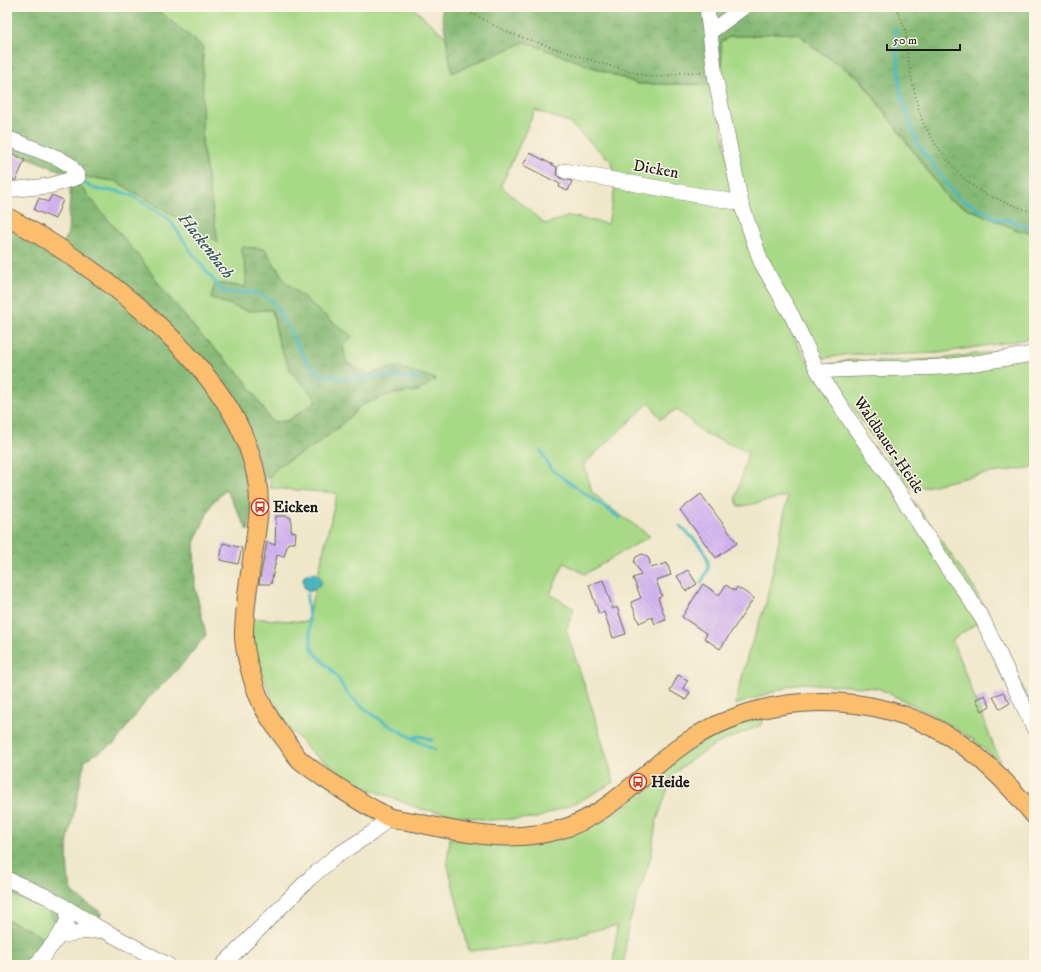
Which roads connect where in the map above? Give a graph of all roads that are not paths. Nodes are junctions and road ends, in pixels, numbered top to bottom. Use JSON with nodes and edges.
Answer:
{"nodes":[{"id":1,"x":707,"y":7,"type":"edge"},
{"id":2,"x":744,"y":7,"type":"edge"},
{"id":3,"x":710,"y":32,"type":"junction"},
{"id":4,"x":7,"y":138,"type":"edge"},
{"id":5,"x":565,"y":171,"type":"dead end"},
{"id":6,"x":7,"y":190,"type":"edge"},
{"id":7,"x":741,"y":202,"type":"junction"},
{"id":8,"x":7,"y":216,"type":"edge"},
{"id":9,"x":1034,"y":354,"type":"edge"},
{"id":10,"x":818,"y":371,"type":"junction"},
{"id":11,"x":1034,"y":728,"type":"edge"},
{"id":12,"x":1034,"y":815,"type":"edge"},
{"id":13,"x":389,"y":817,"type":"junction"},
{"id":14,"x":7,"y":879,"type":"edge"},
{"id":15,"x":68,"y":909,"type":"junction"},
{"id":16,"x":104,"y":930,"type":"junction"},
{"id":17,"x":59,"y":936,"type":"junction"},
{"id":18,"x":36,"y":965,"type":"edge"},
{"id":19,"x":168,"y":965,"type":"edge"},
{"id":20,"x":223,"y":965,"type":"edge"}],
"edges":[{"from":1,"to":3,"type":"street","name":"Waldbauer-Heide"},
{"from":2,"to":3,"type":"street"},
{"from":3,"to":7,"type":"street","name":"Waldbauer-Heide"},
{"from":4,"to":6,"type":"street"},
{"from":5,"to":7,"type":"street","name":"Dicken"},
{"from":7,"to":10,"type":"street","name":"Waldbauer-Heide"},
{"from":8,"to":13,"type":"main road"},
{"from":9,"to":10,"type":"street"},
{"from":10,"to":11,"type":"street","name":"Waldbauer-Heide"},
{"from":12,"to":13,"type":"main road"},
{"from":13,"to":20,"type":"street"},
{"from":14,"to":15,"type":"street"},
{"from":15,"to":16,"type":"street"},
{"from":15,"to":17,"type":"street"},
{"from":16,"to":17,"type":"street"},
{"from":16,"to":19,"type":"street"},
{"from":17,"to":18,"type":"street"}]}
